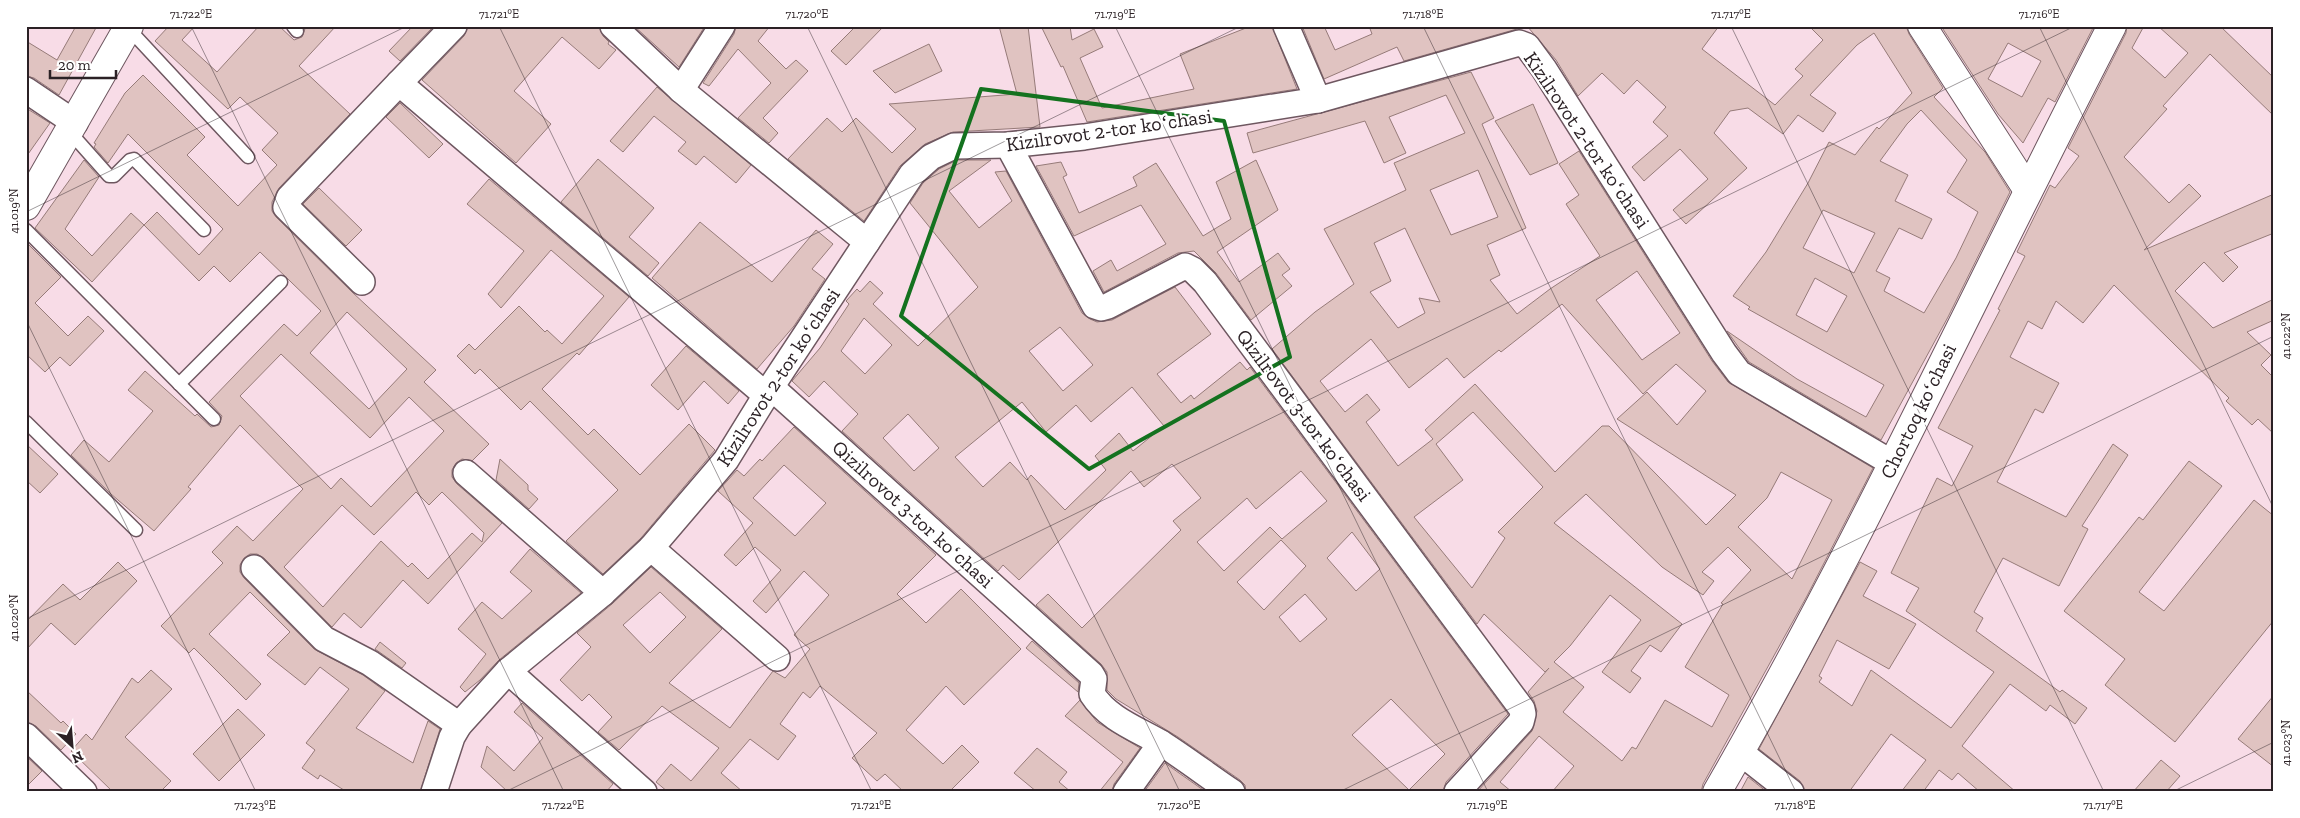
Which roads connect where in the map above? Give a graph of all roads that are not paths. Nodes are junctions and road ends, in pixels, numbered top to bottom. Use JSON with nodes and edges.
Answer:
{"nodes":[{"id":1,"x":454,"y":26,"type":"edge"},
{"id":2,"x":613,"y":26,"type":"edge"},
{"id":3,"x":722,"y":26,"type":"edge"},
{"id":4,"x":1286,"y":26,"type":"edge"},
{"id":5,"x":1922,"y":26,"type":"edge"},
{"id":6,"x":2112,"y":26,"type":"edge"},
{"id":7,"x":128,"y":27,"type":"edge"},
{"id":8,"x":399,"y":83,"type":"junction"},
{"id":9,"x":26,"y":90,"type":"edge"},
{"id":10,"x":681,"y":90,"type":"junction"},
{"id":11,"x":1318,"y":100,"type":"junction"},
{"id":12,"x":72,"y":127,"type":"junction"},
{"id":13,"x":1008,"y":145,"type":"junction"},
{"id":14,"x":248,"y":157,"type":"dead end"},
{"id":15,"x":2027,"y":189,"type":"junction"},
{"id":16,"x":26,"y":206,"type":"edge"},
{"id":17,"x":26,"y":230,"type":"edge"},
{"id":18,"x":204,"y":230,"type":"dead end"},
{"id":19,"x":867,"y":242,"type":"junction"},
{"id":20,"x":281,"y":282,"type":"dead end"},
{"id":21,"x":362,"y":282,"type":"dead end"},
{"id":22,"x":179,"y":384,"type":"junction"},
{"id":23,"x":769,"y":391,"type":"junction"},
{"id":24,"x":214,"y":419,"type":"dead end"},
{"id":25,"x":26,"y":422,"type":"edge"},
{"id":26,"x":1892,"y":463,"type":"junction"},
{"id":27,"x":466,"y":473,"type":"dead end"},
{"id":28,"x":136,"y":530,"type":"dead end"},
{"id":29,"x":651,"y":548,"type":"junction"},
{"id":30,"x":254,"y":568,"type":"dead end"},
{"id":31,"x":603,"y":592,"type":"junction"},
{"id":32,"x":777,"y":658,"type":"dead end"},
{"id":33,"x":508,"y":670,"type":"junction"},
{"id":34,"x":458,"y":725,"type":"junction"},
{"id":35,"x":26,"y":736,"type":"edge"},
{"id":36,"x":1161,"y":743,"type":"junction"},
{"id":37,"x":1740,"y":752,"type":"junction"},
{"id":38,"x":84,"y":792,"type":"edge"},
{"id":39,"x":434,"y":792,"type":"edge"},
{"id":40,"x":644,"y":792,"type":"edge"},
{"id":41,"x":1126,"y":792,"type":"edge"},
{"id":42,"x":1232,"y":792,"type":"edge"},
{"id":43,"x":1457,"y":792,"type":"edge"},
{"id":44,"x":1717,"y":792,"type":"edge"},
{"id":45,"x":1791,"y":792,"type":"edge"}],
"edges":[{"from":1,"to":8,"type":"street"},
{"from":2,"to":10,"type":"street"},
{"from":3,"to":10,"type":"street"},
{"from":4,"to":11,"type":"street"},
{"from":5,"to":15,"type":"main road"},
{"from":6,"to":15,"type":"main road","name":"Chortoq koʻchasi"},
{"from":7,"to":12,"type":"main road"},
{"from":7,"to":14,"type":"lane"},
{"from":8,"to":21,"type":"street"},
{"from":8,"to":23,"type":"street","name":"Qizilrovot 3-tor koʻchasi"},
{"from":9,"to":12,"type":"street"},
{"from":10,"to":19,"type":"street"},
{"from":11,"to":13,"type":"street","name":"Kizilrovot 2-tor koʻchasi"},
{"from":11,"to":26,"type":"street","name":"Kizilrovot 2-tor koʻchasi"},
{"from":12,"to":16,"type":"main road"},
{"from":12,"to":18,"type":"lane"},
{"from":13,"to":19,"type":"street","name":"Kizilrovot 2-tor koʻchasi"},
{"from":13,"to":43,"type":"street","name":"Qizilrovot 3-tor koʻchasi"},
{"from":15,"to":26,"type":"main road","name":"Chortoq koʻchasi"},
{"from":17,"to":22,"type":"lane"},
{"from":19,"to":23,"type":"street","name":"Kizilrovot 2-tor koʻchasi"},
{"from":20,"to":22,"type":"lane"},
{"from":22,"to":24,"type":"lane"},
{"from":23,"to":29,"type":"street","name":"Kizilrovot 2-tor koʻchasi"},
{"from":23,"to":36,"type":"street","name":"Qizilrovot 3-tor koʻchasi"},
{"from":25,"to":28,"type":"lane"},
{"from":26,"to":37,"type":"main road","name":"Chortoq koʻchasi"},
{"from":27,"to":31,"type":"street"},
{"from":29,"to":31,"type":"street","name":"Kizilrovot 2-tor koʻchasi"},
{"from":29,"to":32,"type":"street"},
{"from":30,"to":34,"type":"street"},
{"from":31,"to":33,"type":"street","name":"Kizilrovot 2-tor koʻchasi"},
{"from":33,"to":34,"type":"street","name":"Kizilrovot 2-tor koʻchasi"},
{"from":33,"to":40,"type":"street"},
{"from":34,"to":39,"type":"street","name":"Kizilrovot 2-tor koʻchasi"},
{"from":35,"to":38,"type":"street"},
{"from":36,"to":41,"type":"street"},
{"from":36,"to":42,"type":"street","name":"Qizilrovot 3-tor koʻchasi"},
{"from":37,"to":44,"type":"main road","name":"Chortoq koʻchasi"},
{"from":37,"to":45,"type":"street"}]}
